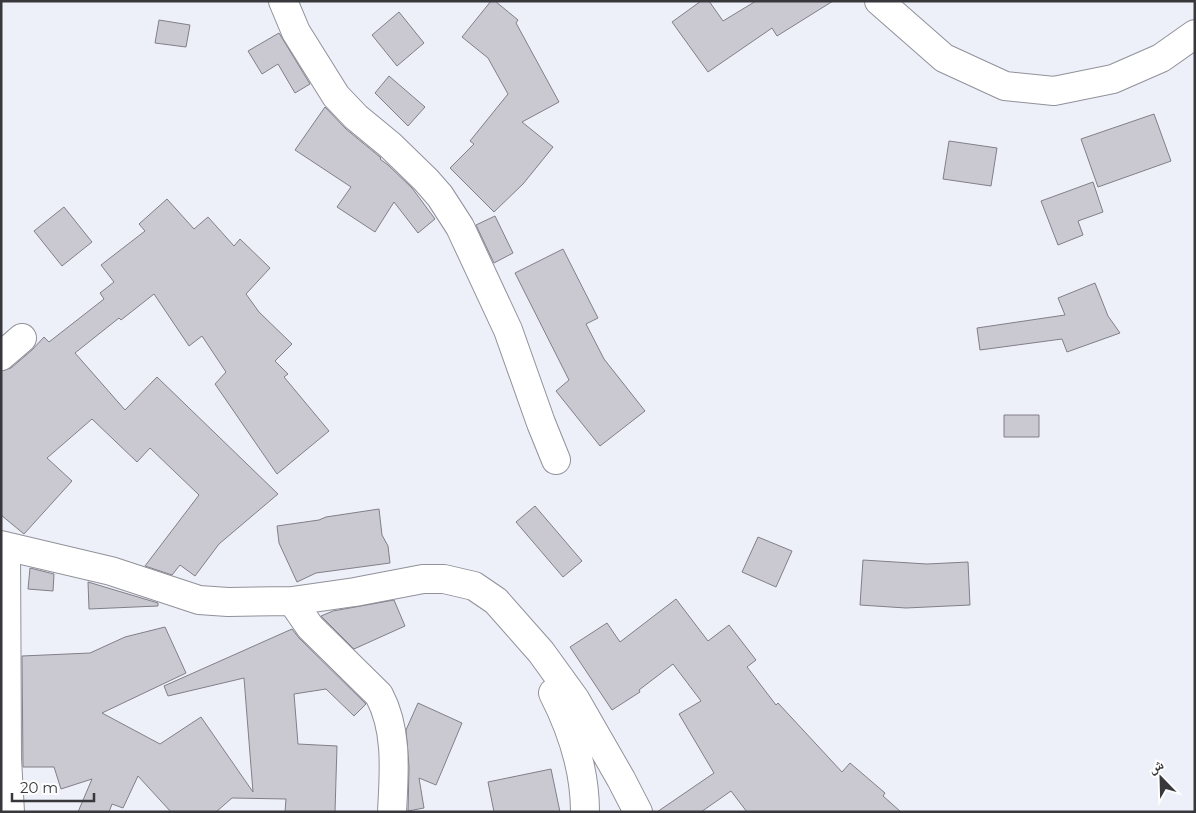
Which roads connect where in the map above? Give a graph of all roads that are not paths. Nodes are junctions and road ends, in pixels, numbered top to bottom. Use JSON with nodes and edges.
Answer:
{"nodes":[{"id":1,"x":283,"y":1,"type":"edge"},
{"id":2,"x":879,"y":1,"type":"edge"},
{"id":3,"x":1195,"y":34,"type":"edge"},
{"id":4,"x":22,"y":338,"type":"dead end"},
{"id":5,"x":1,"y":356,"type":"edge"},
{"id":6,"x":556,"y":460,"type":"dead end"},
{"id":7,"x":4,"y":546,"type":"edge"},
{"id":8,"x":292,"y":601,"type":"junction"},
{"id":9,"x":534,"y":644,"type":"junction"},
{"id":10,"x":10,"y":812,"type":"edge"},
{"id":11,"x":392,"y":812,"type":"edge"},
{"id":12,"x":585,"y":812,"type":"edge"},
{"id":13,"x":638,"y":812,"type":"edge"}],
"edges":[{"from":1,"to":6,"type":"street"},
{"from":2,"to":3,"type":"street"},
{"from":4,"to":5,"type":"street"},
{"from":7,"to":8,"type":"street"},
{"from":7,"to":10,"type":"street"},
{"from":8,"to":9,"type":"street"},
{"from":8,"to":11,"type":"street"},
{"from":9,"to":12,"type":"street"},
{"from":9,"to":13,"type":"street"}]}
